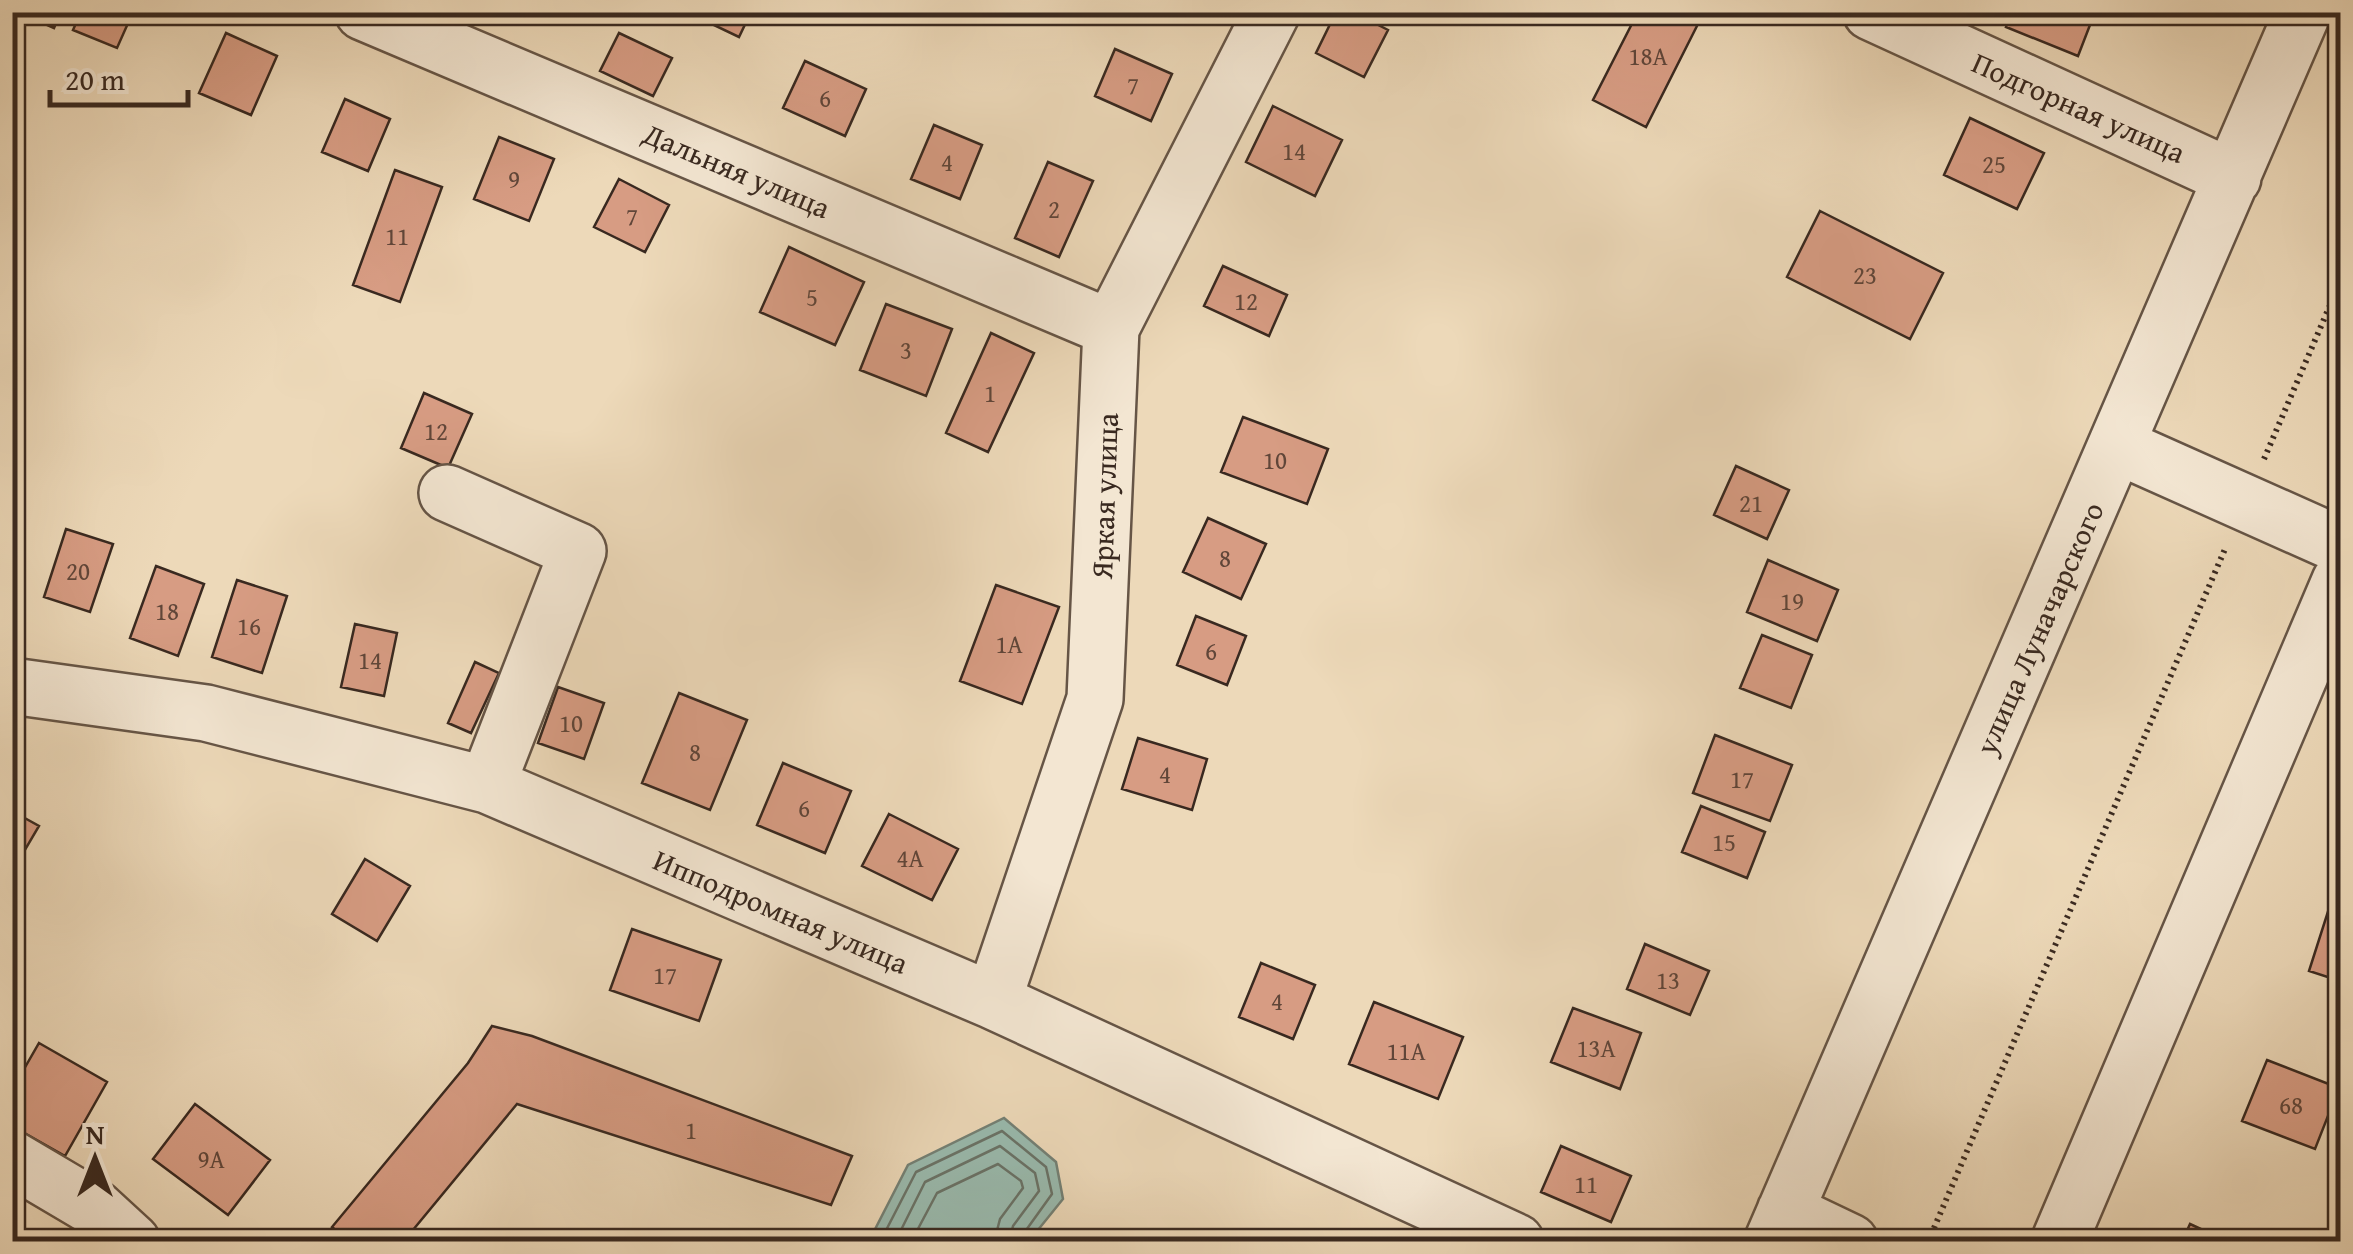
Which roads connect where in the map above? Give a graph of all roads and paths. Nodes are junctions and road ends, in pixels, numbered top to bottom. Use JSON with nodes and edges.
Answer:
{"nodes":[{"id":1,"x":363,"y":12,"type":"edge"},
{"id":2,"x":1272,"y":12,"type":"edge"},
{"id":3,"x":1871,"y":12,"type":"edge"},
{"id":4,"x":2303,"y":12,"type":"edge"},
{"id":5,"x":2233,"y":178,"type":"junction"},
{"id":6,"x":2340,"y":282,"type":"edge"},
{"id":7,"x":1111,"y":328,"type":"junction"},
{"id":8,"x":2118,"y":446,"type":"junction"},
{"id":9,"x":446,"y":494,"type":"dead end"},
{"id":10,"x":2245,"y":502,"type":"junction"},
{"id":11,"x":2340,"y":546,"type":"edge"},
{"id":12,"x":2340,"y":581,"type":"edge"},
{"id":13,"x":12,"y":686,"type":"edge"},
{"id":14,"x":487,"y":785,"type":"junction"},
{"id":15,"x":993,"y":1002,"type":"junction"},
{"id":16,"x":12,"y":1159,"type":"edge"},
{"id":17,"x":1779,"y":1226,"type":"edge"},
{"id":18,"x":132,"y":1242,"type":"edge"},
{"id":19,"x":1516,"y":1242,"type":"edge"},
{"id":20,"x":1850,"y":1242,"type":"edge"},
{"id":21,"x":1928,"y":1242,"type":"edge"},
{"id":22,"x":2058,"y":1242,"type":"edge"}],
"edges":[{"from":1,"to":7,"type":"street","name":"Дальняя улица"},
{"from":2,"to":7,"type":"street","name":"Яркая улица"},
{"from":3,"to":5,"type":"street","name":"Подгорная улица"},
{"from":4,"to":5,"type":"street","name":"улица Луначарского"},
{"from":5,"to":8,"type":"street","name":"улица Луначарского"},
{"from":6,"to":10,"type":"path"},
{"from":7,"to":15,"type":"street","name":"Яркая улица"},
{"from":8,"to":10,"type":"street"},
{"from":8,"to":17,"type":"street","name":"улица Луначарского"},
{"from":9,"to":14,"type":"street"},
{"from":10,"to":11,"type":"street"},
{"from":10,"to":21,"type":"path"},
{"from":12,"to":22,"type":"street"},
{"from":13,"to":14,"type":"street","name":"Ипподромная улица"},
{"from":14,"to":15,"type":"street","name":"Ипподромная улица"},
{"from":15,"to":19,"type":"street","name":"Ипподромная улица"},
{"from":16,"to":18,"type":"street"},
{"from":17,"to":20,"type":"street"}]}
